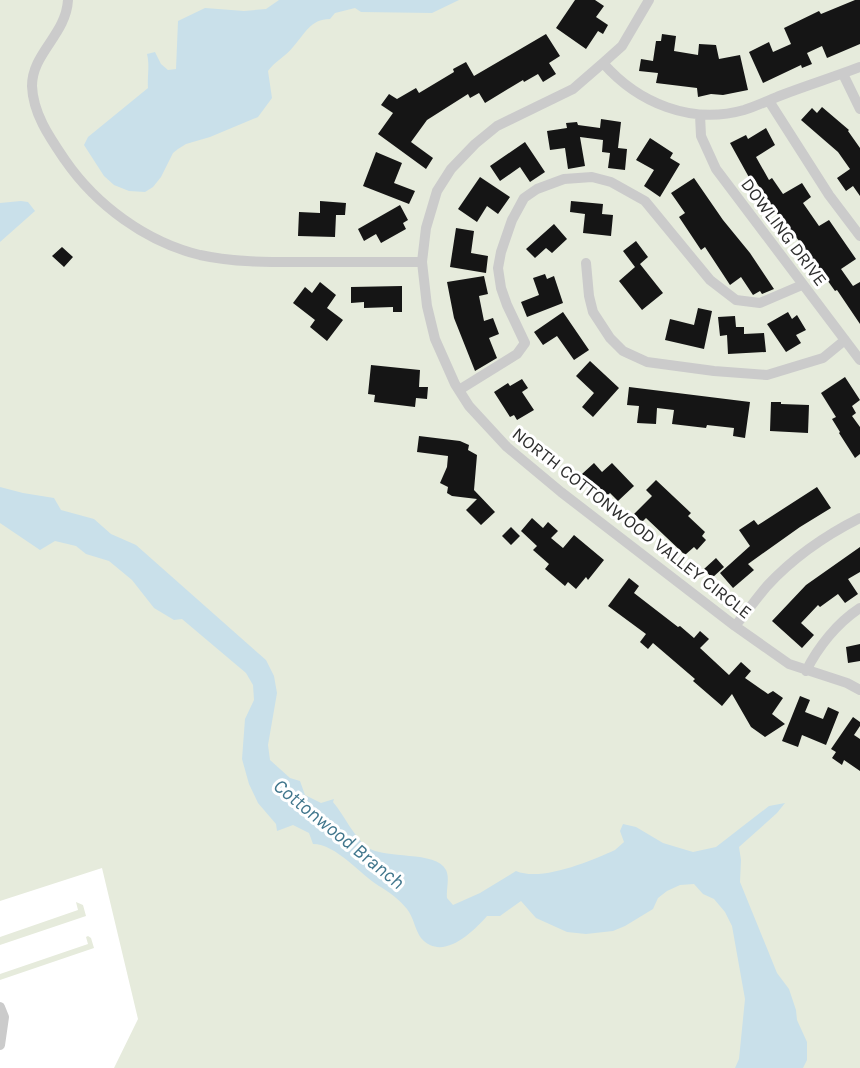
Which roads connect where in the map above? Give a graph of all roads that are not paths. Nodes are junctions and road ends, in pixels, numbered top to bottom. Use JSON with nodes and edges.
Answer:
{"nodes":[{"id":1,"x":68,"y":0,"type":"edge"},
{"id":2,"x":649,"y":0,"type":"edge"},
{"id":3,"x":603,"y":63,"type":"junction"},
{"id":4,"x":860,"y":67,"type":"edge"},
{"id":5,"x":843,"y":74,"type":"junction"},
{"id":6,"x":769,"y":101,"type":"junction"},
{"id":7,"x":860,"y":109,"type":"edge"},
{"id":8,"x":700,"y":115,"type":"junction"},
{"id":9,"x":860,"y":236,"type":"edge"},
{"id":10,"x":422,"y":262,"type":"junction"},
{"id":11,"x":586,"y":263,"type":"dead end"},
{"id":12,"x":802,"y":285,"type":"junction"},
{"id":13,"x":845,"y":340,"type":"junction"},
{"id":14,"x":860,"y":360,"type":"edge"},
{"id":15,"x":459,"y":390,"type":"junction"},
{"id":16,"x":860,"y":518,"type":"edge"},
{"id":17,"x":860,"y":608,"type":"edge"},
{"id":18,"x":735,"y":626,"type":"junction"},
{"id":19,"x":806,"y":671,"type":"junction"},
{"id":20,"x":860,"y":690,"type":"edge"},
{"id":21,"x":0,"y":1007,"type":"edge"},
{"id":22,"x":0,"y":1045,"type":"edge"}],
"edges":[{"from":1,"to":10,"type":"street"},
{"from":2,"to":3,"type":"street","name":"NORTH COTTONWOOD VALLEY CIRCLE"},
{"from":3,"to":8,"type":"street"},
{"from":3,"to":10,"type":"street","name":"NORTH COTTONWOOD VALLEY CIRCLE"},
{"from":4,"to":5,"type":"street"},
{"from":5,"to":6,"type":"street"},
{"from":5,"to":7,"type":"street"},
{"from":6,"to":8,"type":"street"},
{"from":6,"to":9,"type":"street"},
{"from":8,"to":12,"type":"street","name":"DOWLING DRIVE"},
{"from":10,"to":15,"type":"street","name":"NORTH COTTONWOOD VALLEY CIRCLE"},
{"from":11,"to":13,"type":"street"},
{"from":12,"to":13,"type":"street","name":"DOWLING DRIVE"},
{"from":12,"to":15,"type":"street"},
{"from":13,"to":14,"type":"street","name":"DOWLING DRIVE"},
{"from":15,"to":18,"type":"street","name":"NORTH COTTONWOOD VALLEY CIRCLE"},
{"from":16,"to":18,"type":"street"},
{"from":17,"to":19,"type":"street"},
{"from":18,"to":19,"type":"street","name":"NORTH COTTONWOOD VALLEY CIRCLE"},
{"from":19,"to":20,"type":"street","name":"NORTH COTTONWOOD VALLEY CIRCLE"},
{"from":21,"to":22,"type":"street"}]}
